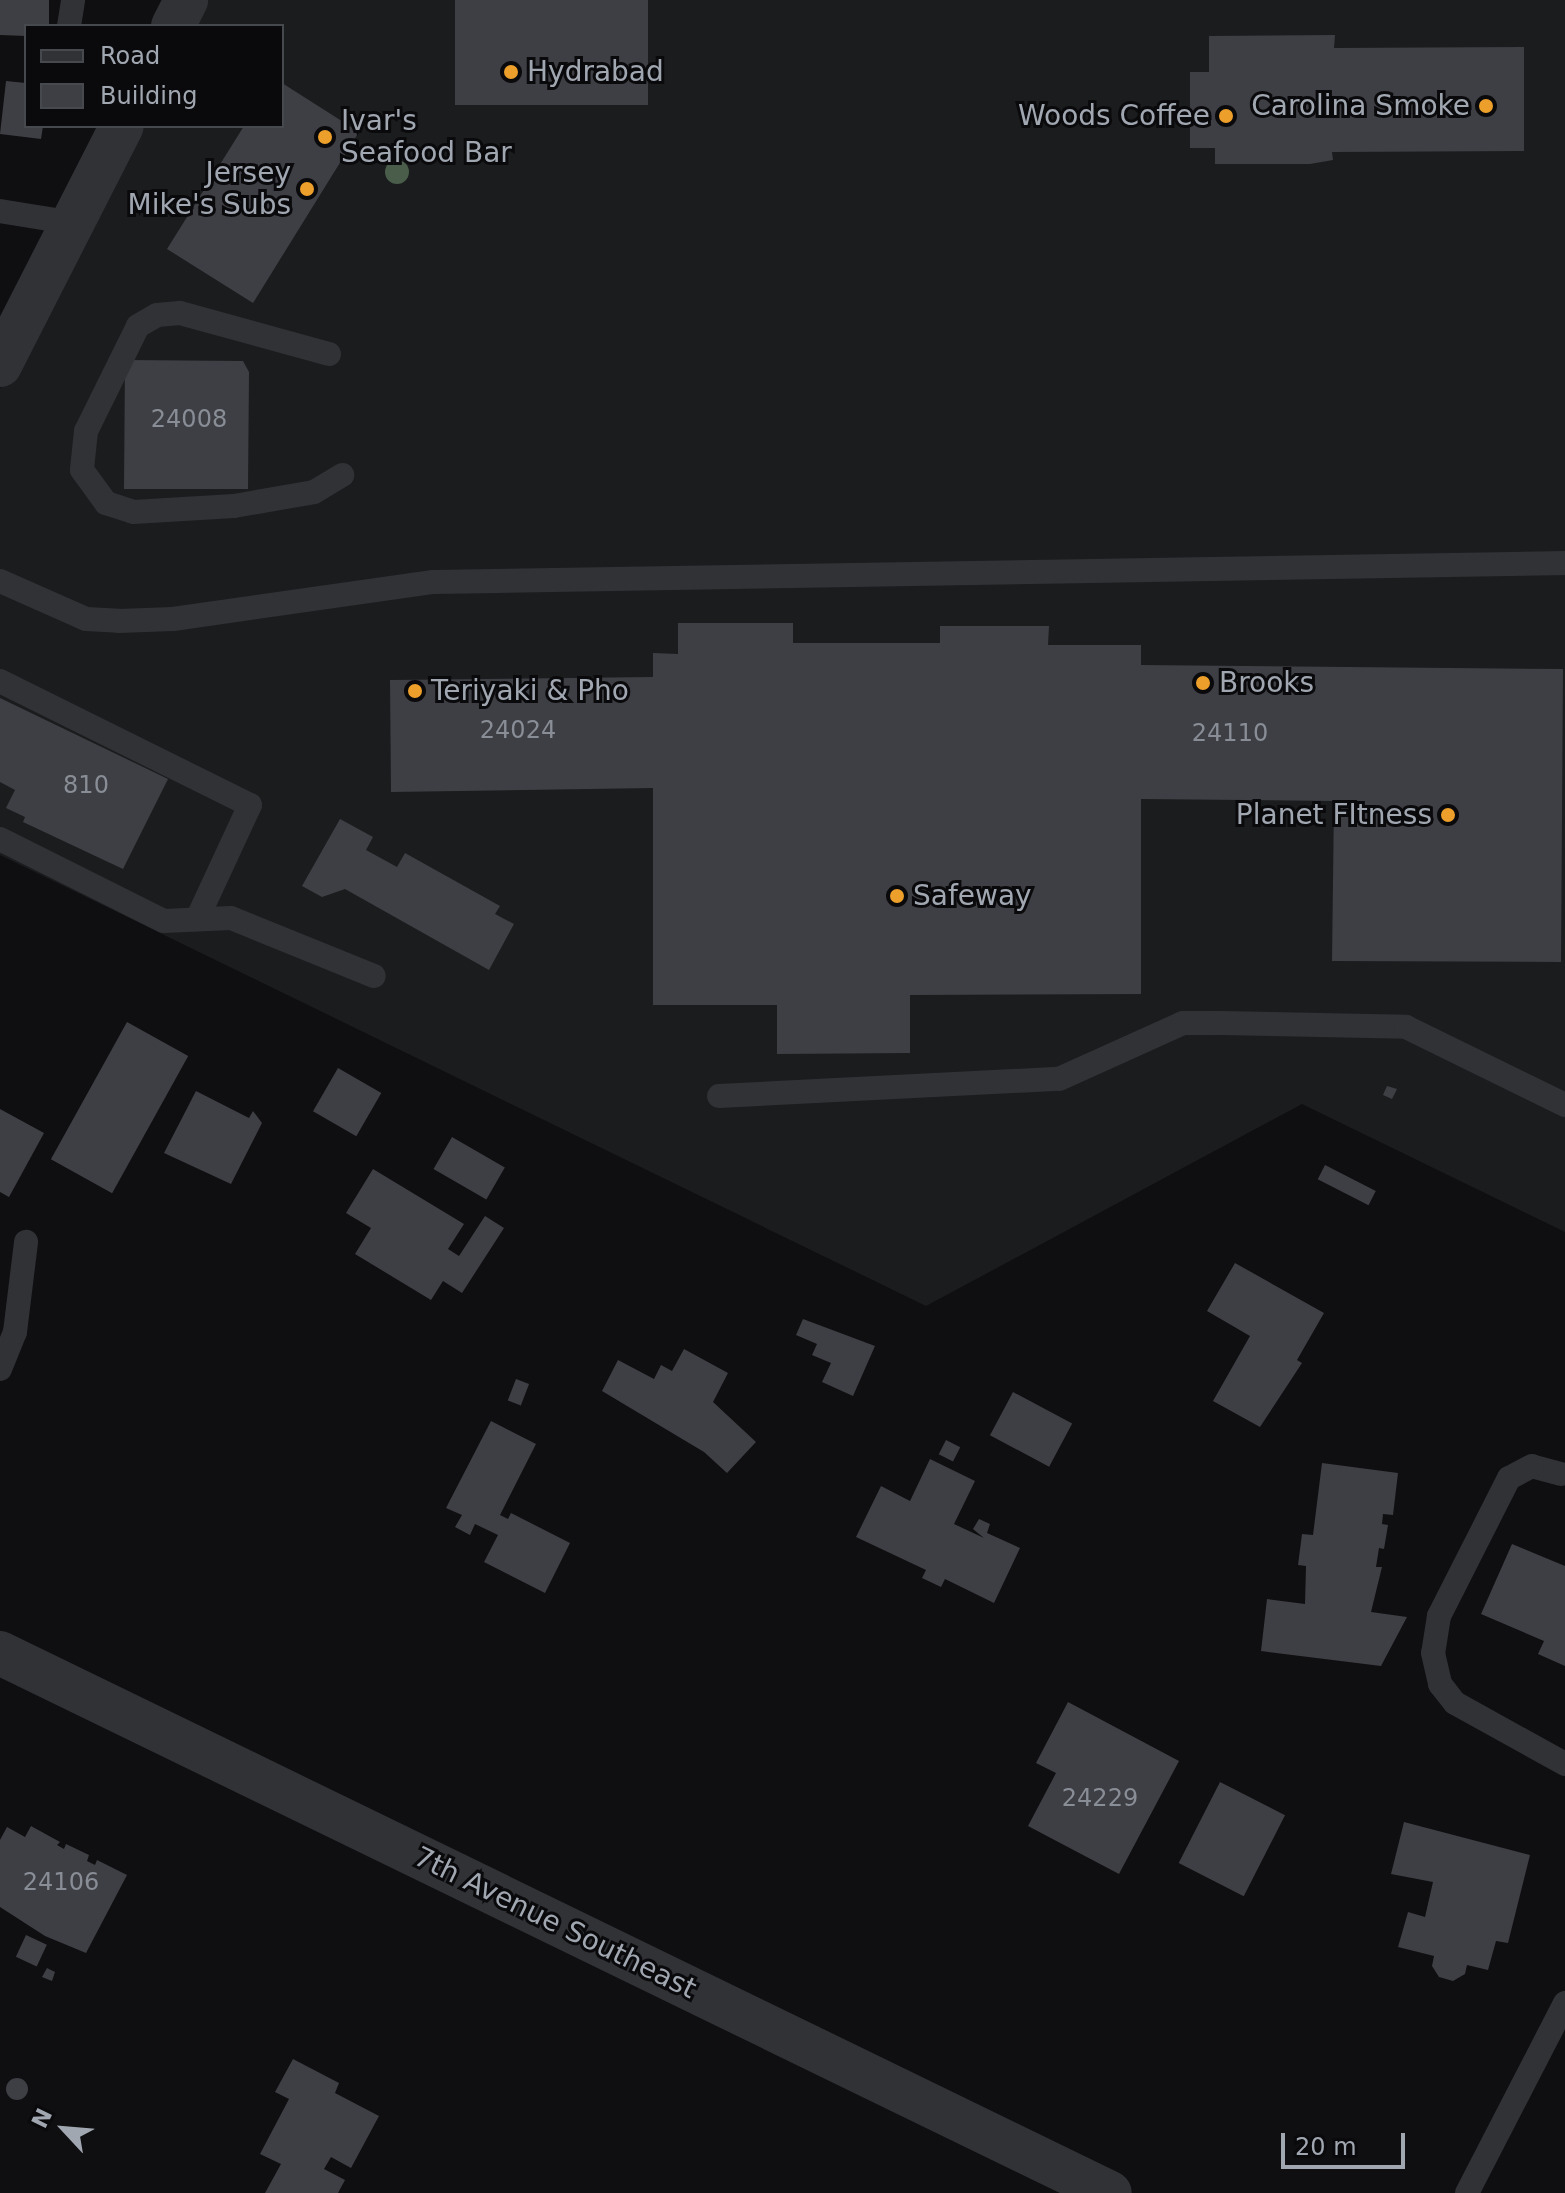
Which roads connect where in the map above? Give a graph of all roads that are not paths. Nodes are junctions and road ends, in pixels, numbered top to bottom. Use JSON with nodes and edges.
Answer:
{"nodes":[{"id":1,"x":73,"y":0,"type":"edge"},
{"id":2,"x":186,"y":0,"type":"edge"},
{"id":3,"x":69,"y":24,"type":"edge"},
{"id":4,"x":174,"y":24,"type":"edge"},
{"id":5,"x":121,"y":128,"type":"edge"},
{"id":6,"x":0,"y":211,"type":"edge"},
{"id":7,"x":73,"y":223,"type":"junction"},
{"id":8,"x":4,"y":348,"type":"edge"},
{"id":9,"x":329,"y":354,"type":"dead end"},
{"id":10,"x":342,"y":475,"type":"dead end"},
{"id":11,"x":1565,"y":563,"type":"edge"},
{"id":12,"x":0,"y":581,"type":"edge"},
{"id":13,"x":0,"y":681,"type":"edge"},
{"id":14,"x":0,"y":839,"type":"edge"},
{"id":15,"x":197,"y":919,"type":"junction"},
{"id":16,"x":374,"y":976,"type":"dead end"},
{"id":17,"x":719,"y":1096,"type":"dead end"},
{"id":18,"x":1565,"y":1105,"type":"edge"},
{"id":19,"x":26,"y":1242,"type":"dead end"},
{"id":20,"x":0,"y":1369,"type":"edge"},
{"id":21,"x":1561,"y":1474,"type":"dead end"},
{"id":22,"x":0,"y":1653,"type":"edge"},
{"id":23,"x":1565,"y":1764,"type":"edge"},
{"id":24,"x":1565,"y":2003,"type":"edge"},
{"id":25,"x":1110,"y":2193,"type":"edge"},
{"id":26,"x":1467,"y":2193,"type":"edge"}],
"edges":[{"from":1,"to":3,"type":"lane"},
{"from":2,"to":4,"type":"street"},
{"from":5,"to":7,"type":"street"},
{"from":6,"to":7,"type":"lane"},
{"from":7,"to":8,"type":"street"},
{"from":9,"to":10,"type":"lane"},
{"from":11,"to":12,"type":"lane"},
{"from":13,"to":15,"type":"lane"},
{"from":14,"to":15,"type":"lane"},
{"from":15,"to":16,"type":"lane"},
{"from":17,"to":18,"type":"lane"},
{"from":19,"to":20,"type":"lane"},
{"from":21,"to":23,"type":"lane"},
{"from":22,"to":25,"type":"street","name":"7th Avenue Southeast"},
{"from":24,"to":26,"type":"lane"}]}
